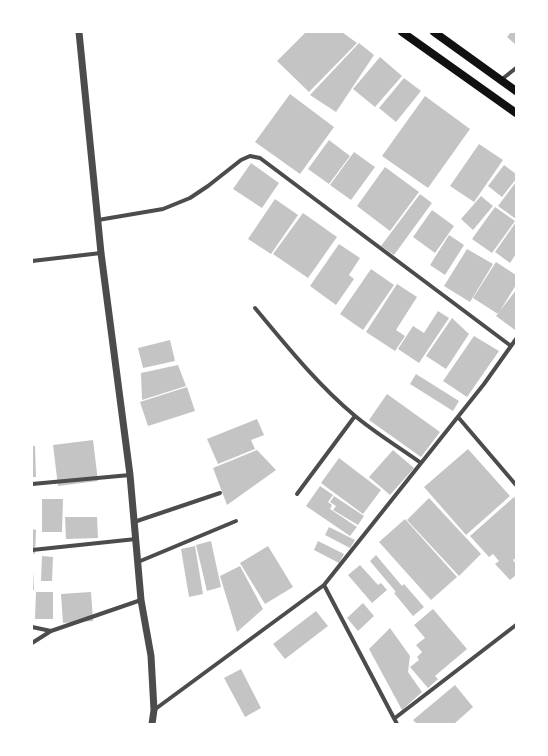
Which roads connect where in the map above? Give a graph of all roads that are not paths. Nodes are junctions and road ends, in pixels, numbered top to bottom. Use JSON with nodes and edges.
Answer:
{"nodes":[{"id":1,"x":79,"y":32,"type":"edge"},
{"id":2,"x":402,"y":32,"type":"edge"},
{"id":3,"x":434,"y":32,"type":"edge"},
{"id":4,"x":516,"y":68,"type":"edge"},
{"id":5,"x":501,"y":80,"type":"junction"},
{"id":6,"x":516,"y":90,"type":"edge"},
{"id":7,"x":516,"y":113,"type":"edge"},
{"id":8,"x":98,"y":220,"type":"junction"},
{"id":9,"x":101,"y":253,"type":"junction"},
{"id":10,"x":32,"y":261,"type":"edge"},
{"id":11,"x":255,"y":308,"type":"dead end"},
{"id":12,"x":516,"y":339,"type":"edge"},
{"id":13,"x":511,"y":346,"type":"junction"},
{"id":14,"x":355,"y":416,"type":"junction"},
{"id":15,"x":458,"y":417,"type":"junction"},
{"id":16,"x":421,"y":463,"type":"junction"},
{"id":17,"x":130,"y":475,"type":"junction"},
{"id":18,"x":32,"y":484,"type":"edge"},
{"id":19,"x":516,"y":485,"type":"edge"},
{"id":20,"x":220,"y":493,"type":"dead end"},
{"id":21,"x":297,"y":494,"type":"dead end"},
{"id":22,"x":236,"y":521,"type":"dead end"},
{"id":23,"x":134,"y":522,"type":"junction"},
{"id":24,"x":136,"y":539,"type":"junction"},
{"id":25,"x":32,"y":550,"type":"edge"},
{"id":26,"x":137,"y":563,"type":"junction"},
{"id":27,"x":324,"y":585,"type":"junction"},
{"id":28,"x":141,"y":600,"type":"junction"},
{"id":29,"x":516,"y":626,"type":"edge"},
{"id":30,"x":32,"y":628,"type":"edge"},
{"id":31,"x":51,"y":631,"type":"junction"},
{"id":32,"x":32,"y":643,"type":"edge"},
{"id":33,"x":154,"y":710,"type":"junction"},
{"id":34,"x":394,"y":718,"type":"junction"},
{"id":35,"x":152,"y":724,"type":"edge"},
{"id":36,"x":397,"y":724,"type":"edge"}],
"edges":[{"from":1,"to":8,"type":"street"},
{"from":2,"to":7,"type":"main road"},
{"from":3,"to":5,"type":"main road"},
{"from":4,"to":5,"type":"street"},
{"from":5,"to":6,"type":"main road"},
{"from":8,"to":9,"type":"street"},
{"from":8,"to":13,"type":"street"},
{"from":9,"to":10,"type":"street"},
{"from":9,"to":17,"type":"street"},
{"from":11,"to":14,"type":"street"},
{"from":12,"to":13,"type":"street"},
{"from":13,"to":15,"type":"street"},
{"from":14,"to":16,"type":"street"},
{"from":14,"to":21,"type":"street"},
{"from":15,"to":16,"type":"street"},
{"from":15,"to":19,"type":"street"},
{"from":16,"to":27,"type":"street"},
{"from":17,"to":18,"type":"street"},
{"from":17,"to":23,"type":"street"},
{"from":20,"to":23,"type":"street"},
{"from":22,"to":26,"type":"street"},
{"from":23,"to":24,"type":"street"},
{"from":24,"to":25,"type":"street"},
{"from":24,"to":26,"type":"street"},
{"from":26,"to":28,"type":"street"},
{"from":27,"to":33,"type":"street"},
{"from":27,"to":34,"type":"street"},
{"from":28,"to":31,"type":"street"},
{"from":28,"to":33,"type":"street"},
{"from":29,"to":34,"type":"street"},
{"from":30,"to":31,"type":"street"},
{"from":31,"to":32,"type":"street"},
{"from":33,"to":35,"type":"street"},
{"from":34,"to":36,"type":"street"}]}
